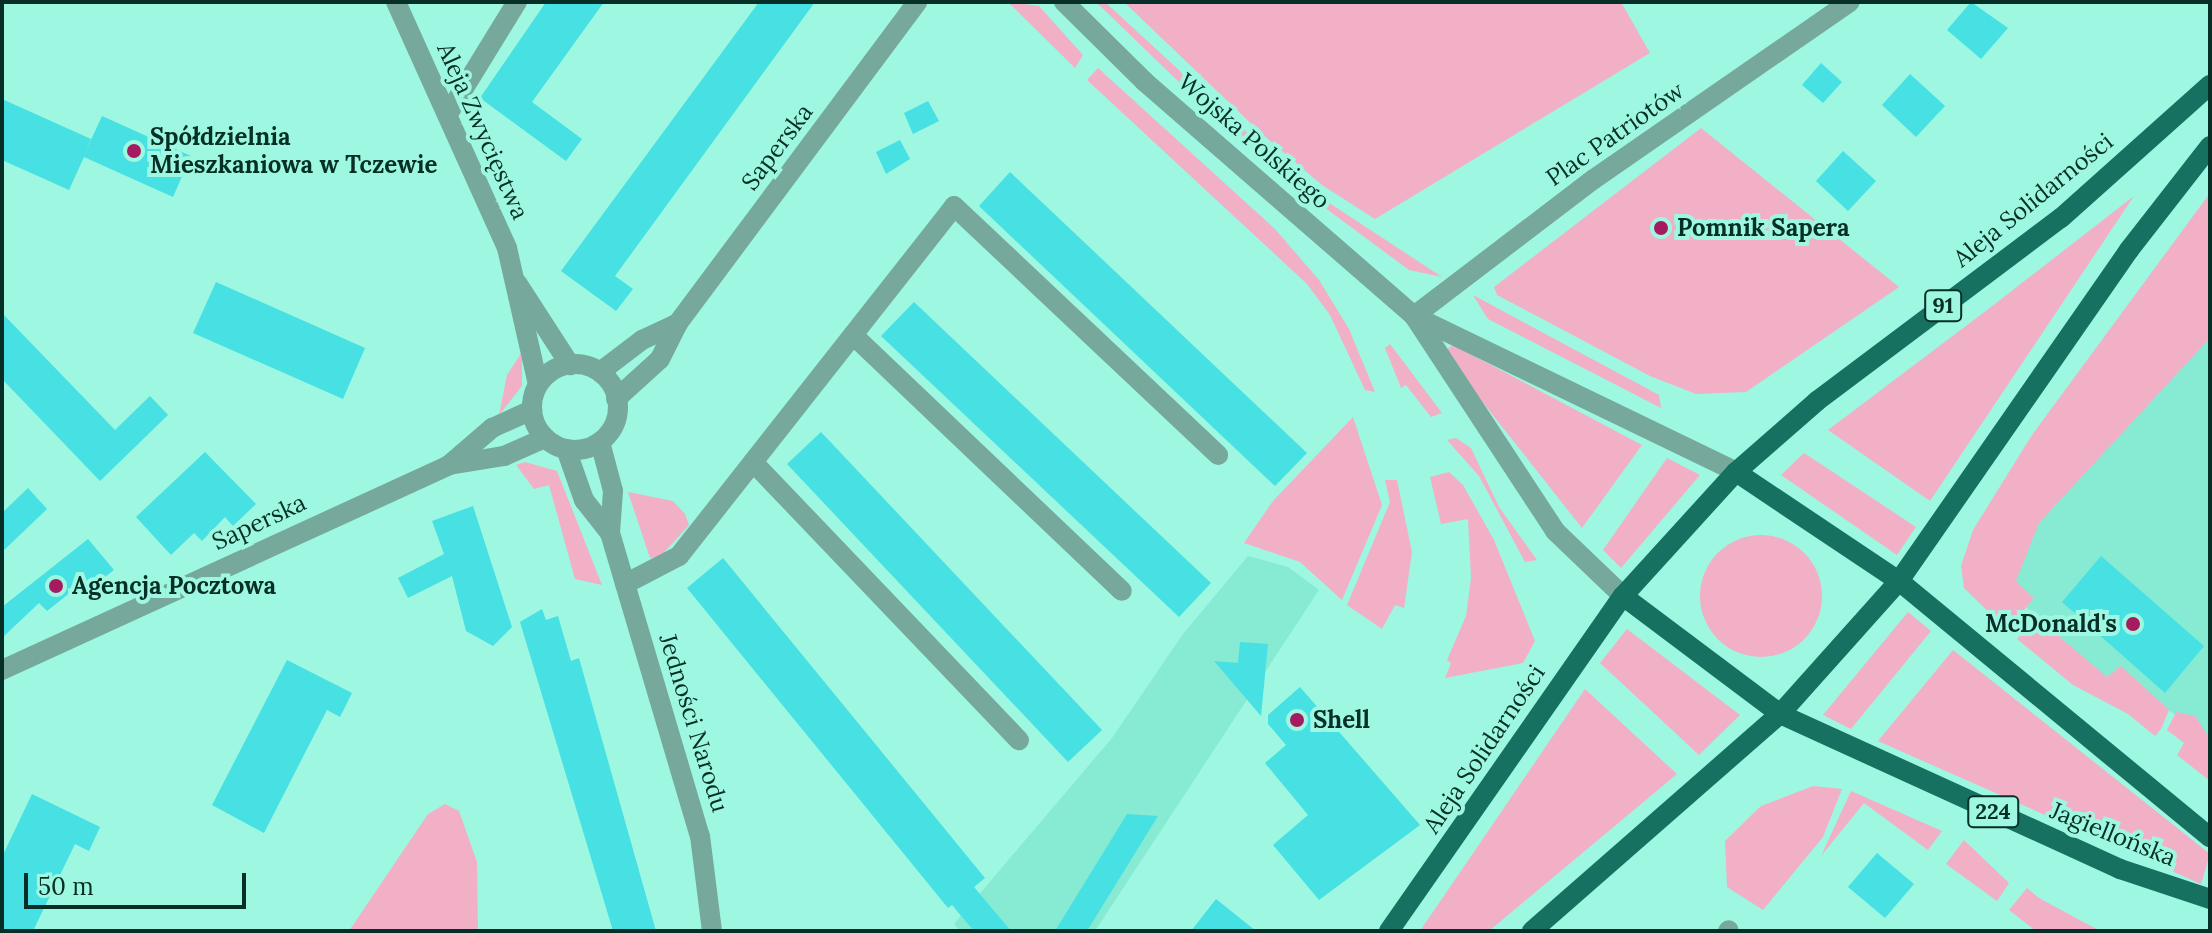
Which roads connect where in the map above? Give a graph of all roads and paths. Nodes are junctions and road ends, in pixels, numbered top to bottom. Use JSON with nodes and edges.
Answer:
{"nodes":[{"id":1,"x":396,"y":2,"type":"edge"},
{"id":2,"x":517,"y":2,"type":"edge"},
{"id":3,"x":917,"y":2,"type":"edge"},
{"id":4,"x":1064,"y":2,"type":"edge"},
{"id":5,"x":1850,"y":2,"type":"edge"},
{"id":6,"x":2210,"y":85,"type":"edge"},
{"id":7,"x":448,"y":114,"type":"junction"},
{"id":8,"x":2210,"y":146,"type":"edge"},
{"id":9,"x":517,"y":283,"type":"junction"},
{"id":10,"x":1414,"y":316,"type":"junction"},
{"id":11,"x":678,"y":323,"type":"junction"},
{"id":12,"x":853,"y":335,"type":"junction"},
{"id":13,"x":570,"y":365,"type":"junction"},
{"id":14,"x":600,"y":372,"type":"junction"},
{"id":15,"x":538,"y":385,"type":"junction"},
{"id":16,"x":616,"y":399,"type":"junction"},
{"id":17,"x":532,"y":410,"type":"junction"},
{"id":18,"x":545,"y":438,"type":"junction"},
{"id":19,"x":600,"y":442,"type":"junction"},
{"id":20,"x":566,"y":449,"type":"junction"},
{"id":21,"x":1218,"y":455,"type":"dead end"},
{"id":22,"x":753,"y":462,"type":"junction"},
{"id":23,"x":449,"y":465,"type":"junction"},
{"id":24,"x":1736,"y":472,"type":"junction"},
{"id":25,"x":610,"y":533,"type":"junction"},
{"id":26,"x":1899,"y":581,"type":"junction"},
{"id":27,"x":625,"y":584,"type":"junction"},
{"id":28,"x":1122,"y":591,"type":"dead end"},
{"id":29,"x":1623,"y":596,"type":"junction"},
{"id":30,"x":2,"y":670,"type":"edge"},
{"id":31,"x":1780,"y":714,"type":"junction"},
{"id":32,"x":1019,"y":740,"type":"dead end"},
{"id":33,"x":2210,"y":837,"type":"edge"},
{"id":34,"x":2210,"y":899,"type":"edge"},
{"id":35,"x":712,"y":931,"type":"edge"},
{"id":36,"x":1389,"y":931,"type":"edge"},
{"id":37,"x":1532,"y":931,"type":"edge"}],
"edges":[{"from":1,"to":7,"type":"street","name":"Aleja Zwycięstwa"},
{"from":2,"to":7,"type":"street"},
{"from":3,"to":11,"type":"street","name":"Saperska"},
{"from":4,"to":10,"type":"street","name":"Wojska Polskiego"},
{"from":5,"to":10,"type":"street","name":"Plac Patriotów"},
{"from":6,"to":24,"type":"main road","name":"Aleja Solidarności","number":"91"},
{"from":7,"to":9,"type":"street","name":"Aleja Zwycięstwa"},
{"from":8,"to":26,"type":"main road"},
{"from":9,"to":13,"type":"street","name":"Aleja Zwycięstwa"},
{"from":9,"to":15,"type":"street","name":"Aleja Zwycięstwa"},
{"from":10,"to":24,"type":"street","name":"Wojska Polskiego"},
{"from":10,"to":29,"type":"street","name":"Wojska Polskiego"},
{"from":11,"to":14,"type":"street","name":"Saperska"},
{"from":11,"to":16,"type":"street","name":"Saperska"},
{"from":12,"to":21,"type":"street"},
{"from":12,"to":22,"type":"street"},
{"from":12,"to":28,"type":"street"},
{"from":13,"to":14,"type":"street"},
{"from":13,"to":15,"type":"street"},
{"from":14,"to":16,"type":"street"},
{"from":15,"to":17,"type":"street"},
{"from":16,"to":19,"type":"street"},
{"from":17,"to":18,"type":"street"},
{"from":17,"to":23,"type":"street"},
{"from":18,"to":20,"type":"street"},
{"from":18,"to":23,"type":"street","name":"Saperska"},
{"from":19,"to":20,"type":"street"},
{"from":19,"to":25,"type":"street","name":"Jedności Narodu"},
{"from":20,"to":25,"type":"street","name":"Jedności Narodu"},
{"from":22,"to":27,"type":"street"},
{"from":22,"to":32,"type":"street"},
{"from":23,"to":30,"type":"street","name":"Saperska"},
{"from":24,"to":26,"type":"main road","name":"Jagiellońska"},
{"from":24,"to":29,"type":"main road","number":"91"},
{"from":25,"to":27,"type":"street","name":"Jedności Narodu"},
{"from":26,"to":31,"type":"main road"},
{"from":26,"to":33,"type":"main road","name":"Jagiellońska"},
{"from":27,"to":35,"type":"street","name":"Jedności Narodu"},
{"from":29,"to":31,"type":"main road","name":"Jagiellońska"},
{"from":29,"to":36,"type":"main road","name":"Aleja Solidarności","number":"91"},
{"from":31,"to":34,"type":"main road","name":"Jagiellońska","number":"224"},
{"from":31,"to":37,"type":"main road"}]}
